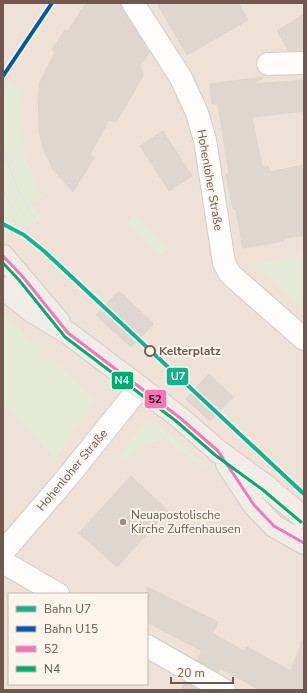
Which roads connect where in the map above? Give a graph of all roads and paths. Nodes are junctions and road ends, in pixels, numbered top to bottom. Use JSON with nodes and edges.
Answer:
{"nodes":[{"id":1,"x":133,"y":3,"type":"edge"},
{"id":2,"x":304,"y":63,"type":"edge"},
{"id":3,"x":268,"y":64,"type":"dead end"},
{"id":4,"x":3,"y":256,"type":"edge"},
{"id":5,"x":3,"y":288,"type":"edge"},
{"id":6,"x":68,"y":334,"type":"junction"},
{"id":7,"x":304,"y":339,"type":"edge"},
{"id":8,"x":140,"y":387,"type":"junction"},
{"id":9,"x":218,"y":451,"type":"junction"},
{"id":10,"x":304,"y":518,"type":"edge"},
{"id":11,"x":304,"y":543,"type":"edge"},
{"id":12,"x":3,"y":552,"type":"edge"},
{"id":13,"x":3,"y":562,"type":"edge"},
{"id":14,"x":56,"y":593,"type":"edge"},
{"id":15,"x":148,"y":647,"type":"edge"},
{"id":16,"x":224,"y":690,"type":"edge"}],
"edges":[{"from":1,"to":7,"type":"street","name":"Hohenloher Straße"},
{"from":2,"to":3,"type":"street"},
{"from":4,"to":6,"type":"main road"},
{"from":5,"to":6,"type":"main road"},
{"from":6,"to":8,"type":"main road"},
{"from":8,"to":9,"type":"main road"},
{"from":8,"to":12,"type":"street","name":"Hohenloher Straße"},
{"from":9,"to":10,"type":"main road"},
{"from":9,"to":11,"type":"main road"},
{"from":13,"to":14,"type":"street"},
{"from":15,"to":16,"type":"street"}]}
